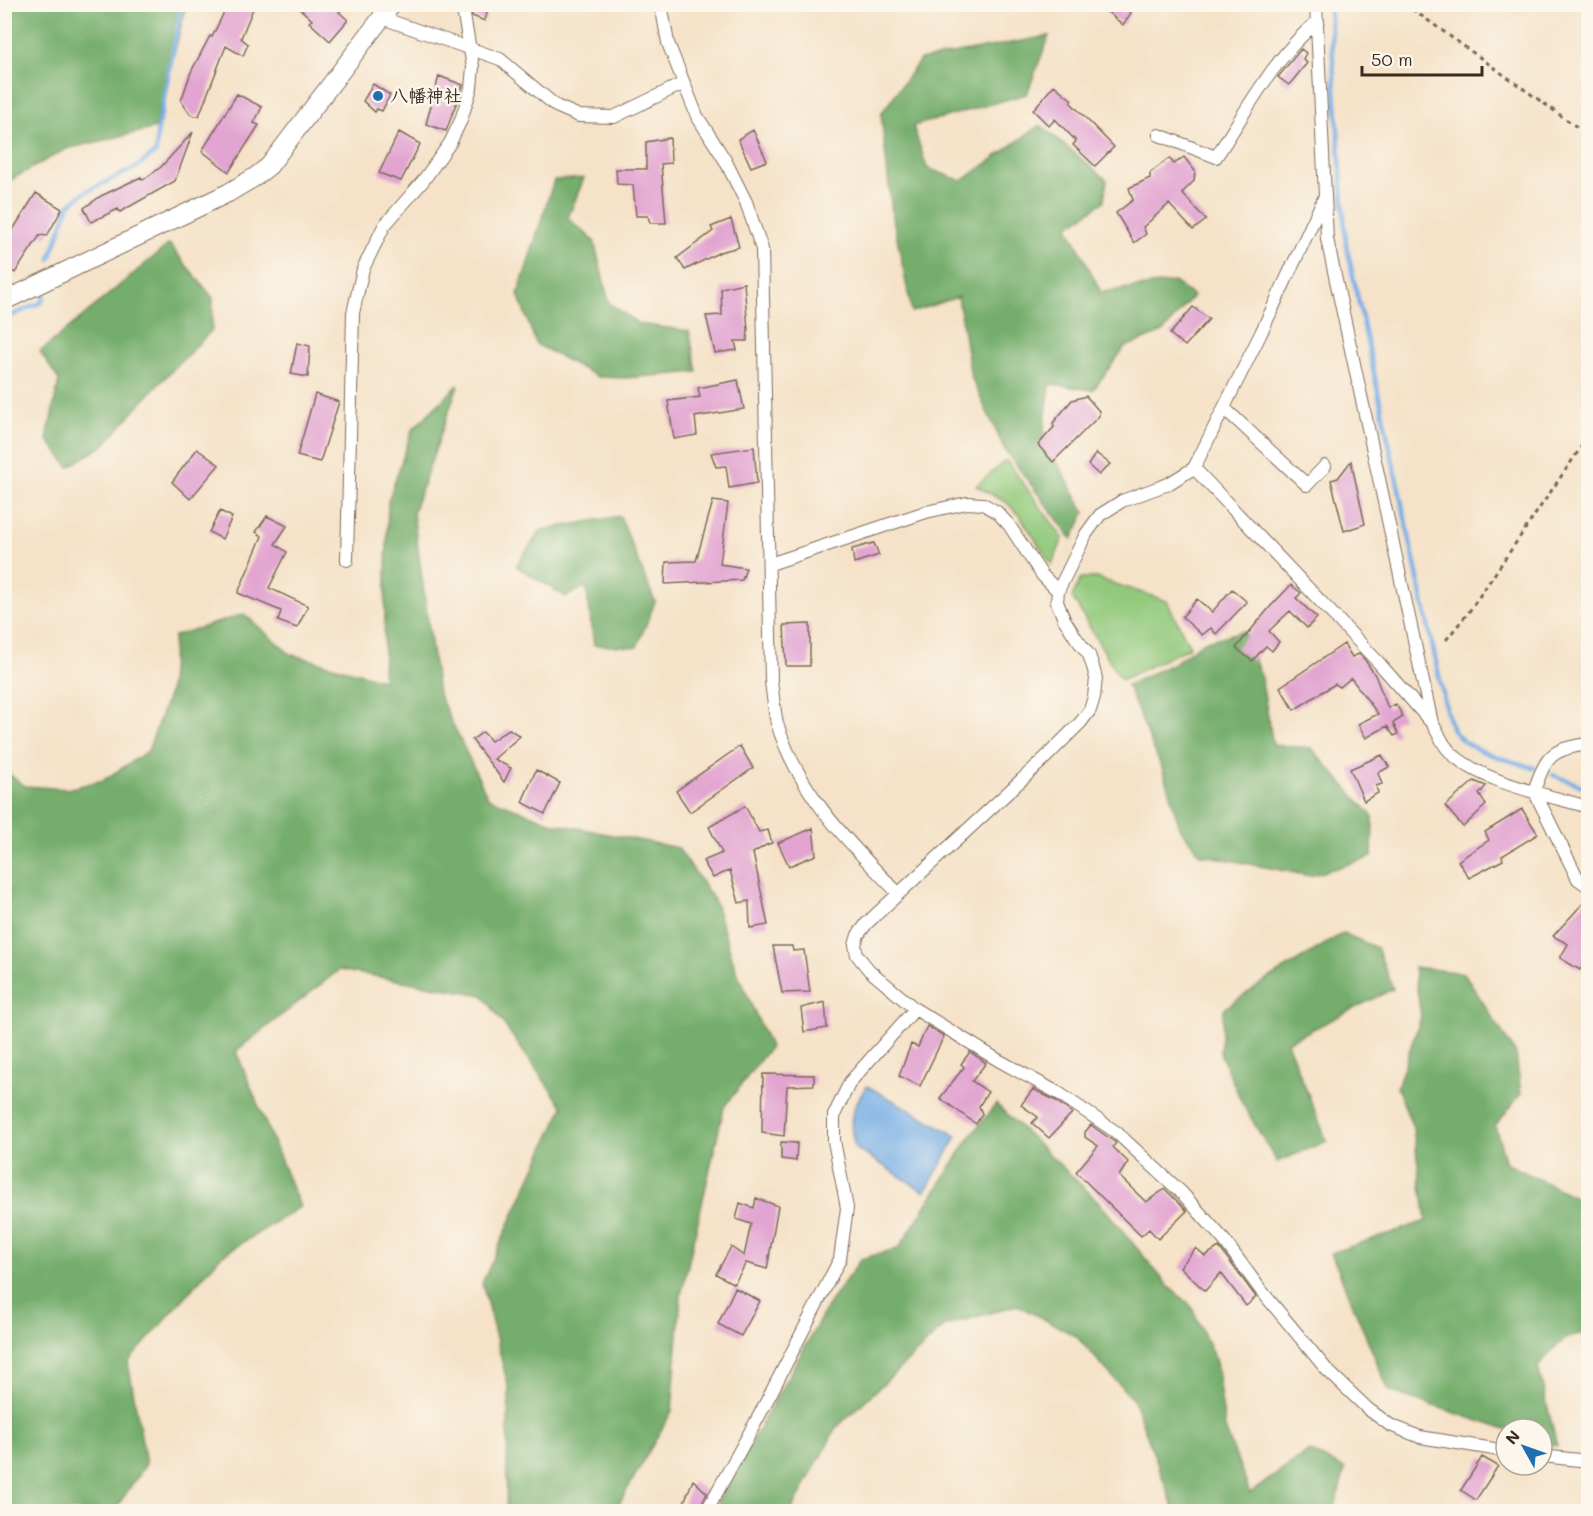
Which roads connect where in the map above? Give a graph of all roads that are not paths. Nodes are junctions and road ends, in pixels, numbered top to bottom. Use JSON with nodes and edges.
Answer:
{"nodes":[{"id":1,"x":462,"y":4,"type":"edge"},
{"id":2,"x":661,"y":4,"type":"edge"},
{"id":3,"x":1316,"y":4,"type":"edge"},
{"id":4,"x":387,"y":11,"type":"edge"},
{"id":5,"x":1318,"y":21,"type":"junction"},
{"id":6,"x":470,"y":48,"type":"junction"},
{"id":7,"x":684,"y":83,"type":"junction"},
{"id":8,"x":1159,"y":135,"type":"dead end"},
{"id":9,"x":1325,"y":196,"type":"junction"},
{"id":10,"x":4,"y":301,"type":"edge"},
{"id":11,"x":1224,"y":408,"type":"junction"},
{"id":12,"x":1325,"y":466,"type":"dead end"},
{"id":13,"x":1194,"y":468,"type":"junction"},
{"id":14,"x":347,"y":560,"type":"dead end"},
{"id":15,"x":770,"y":564,"type":"junction"},
{"id":16,"x":1058,"y":591,"type":"junction"},
{"id":17,"x":1432,"y":723,"type":"junction"},
{"id":18,"x":1588,"y":744,"type":"edge"},
{"id":19,"x":1534,"y":791,"type":"junction"},
{"id":20,"x":1588,"y":807,"type":"edge"},
{"id":21,"x":1588,"y":886,"type":"edge"},
{"id":22,"x":898,"y":893,"type":"junction"},
{"id":23,"x":915,"y":1009,"type":"junction"},
{"id":24,"x":1494,"y":1449,"type":"edge"},
{"id":25,"x":1554,"y":1457,"type":"edge"},
{"id":26,"x":1588,"y":1461,"type":"edge"},
{"id":27,"x":706,"y":1512,"type":"edge"}],
"edges":[{"from":1,"to":6,"type":"street"},
{"from":2,"to":7,"type":"street"},
{"from":3,"to":5,"type":"street"},
{"from":4,"to":6,"type":"street"},
{"from":4,"to":10,"type":"street"},
{"from":5,"to":8,"type":"street"},
{"from":5,"to":9,"type":"street"},
{"from":6,"to":7,"type":"street"},
{"from":6,"to":14,"type":"street"},
{"from":7,"to":15,"type":"street"},
{"from":9,"to":11,"type":"street"},
{"from":9,"to":17,"type":"street"},
{"from":11,"to":12,"type":"street"},
{"from":11,"to":13,"type":"street"},
{"from":13,"to":16,"type":"street"},
{"from":13,"to":17,"type":"street"},
{"from":15,"to":16,"type":"street"},
{"from":15,"to":22,"type":"street"},
{"from":16,"to":22,"type":"street"},
{"from":17,"to":19,"type":"street"},
{"from":18,"to":19,"type":"street"},
{"from":19,"to":20,"type":"street"},
{"from":19,"to":21,"type":"street"},
{"from":22,"to":23,"type":"street"},
{"from":23,"to":24,"type":"street"},
{"from":23,"to":27,"type":"street"},
{"from":25,"to":26,"type":"street"}]}
